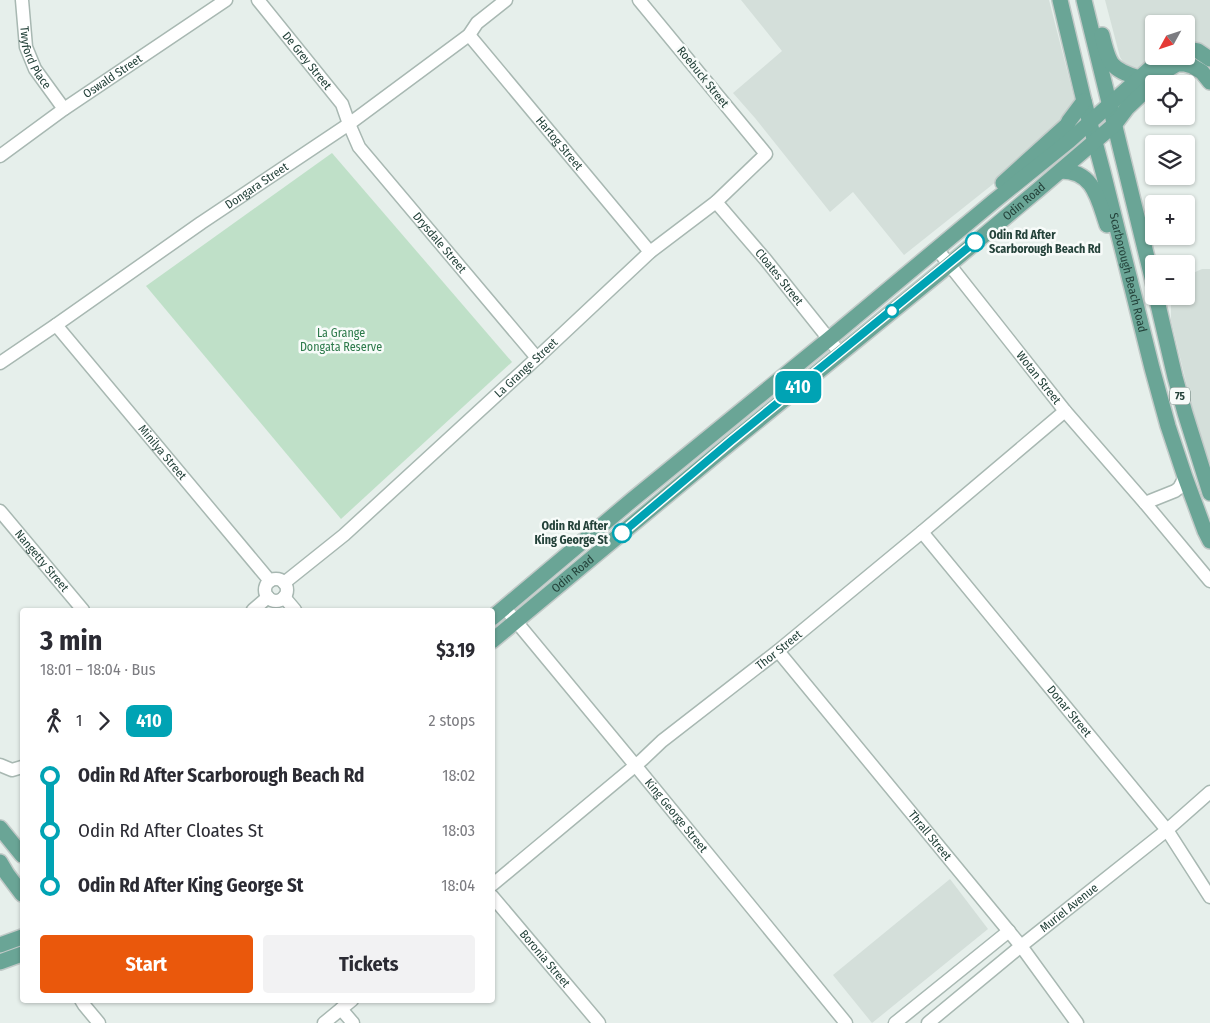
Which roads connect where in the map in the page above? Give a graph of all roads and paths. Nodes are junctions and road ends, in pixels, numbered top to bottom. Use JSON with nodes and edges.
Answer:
{"nodes":[{"id":1,"x":22,"y":0,"type":"edge"},
{"id":2,"x":226,"y":0,"type":"edge"},
{"id":3,"x":258,"y":0,"type":"edge"},
{"id":4,"x":506,"y":0,"type":"edge"},
{"id":5,"x":639,"y":0,"type":"edge"},
{"id":6,"x":1060,"y":0,"type":"edge"},
{"id":7,"x":1084,"y":0,"type":"edge"},
{"id":8,"x":1094,"y":0,"type":"edge"},
{"id":9,"x":469,"y":35,"type":"junction"},
{"id":10,"x":1195,"y":51,"type":"edge"},
{"id":11,"x":1210,"y":59,"type":"edge"},
{"id":12,"x":1154,"y":65,"type":"edge"},
{"id":13,"x":1139,"y":78,"type":"junction"},
{"id":14,"x":1210,"y":82,"type":"edge"},
{"id":15,"x":1084,"y":101,"type":"junction"},
{"id":16,"x":1110,"y":106,"type":"junction"},
{"id":17,"x":64,"y":109,"type":"junction"},
{"id":18,"x":1090,"y":123,"type":"junction"},
{"id":19,"x":349,"y":124,"type":"junction"},
{"id":20,"x":1114,"y":124,"type":"junction"},
{"id":21,"x":1094,"y":141,"type":"junction"},
{"id":22,"x":766,"y":154,"type":"joint"},
{"id":23,"x":0,"y":156,"type":"edge"},
{"id":24,"x":1060,"y":171,"type":"junction"},
{"id":25,"x":716,"y":202,"type":"junction"},
{"id":26,"x":994,"y":202,"type":"junction"},
{"id":27,"x":936,"y":249,"type":"junction"},
{"id":28,"x":650,"y":252,"type":"junction"},
{"id":29,"x":1146,"y":255,"type":"edge"},
{"id":30,"x":948,"y":264,"type":"junction"},
{"id":31,"x":1158,"y":305,"type":"edge"},
{"id":32,"x":1139,"y":316,"type":"junction"},
{"id":33,"x":56,"y":325,"type":"junction"},
{"id":34,"x":829,"y":339,"type":"junction"},
{"id":35,"x":840,"y":353,"type":"junction"},
{"id":36,"x":537,"y":358,"type":"junction"},
{"id":37,"x":0,"y":363,"type":"edge"},
{"id":38,"x":1065,"y":412,"type":"junction"},
{"id":39,"x":1185,"y":477,"type":"junction"},
{"id":40,"x":1210,"y":494,"type":"edge"},
{"id":41,"x":1145,"y":503,"type":"junction"},
{"id":42,"x":0,"y":511,"type":"edge"},
{"id":43,"x":922,"y":532,"type":"junction"},
{"id":44,"x":1208,"y":534,"type":"edge"},
{"id":45,"x":270,"y":581,"type":"junction"},
{"id":46,"x":1210,"y":581,"type":"edge"},
{"id":47,"x":284,"y":583,"type":"junction"},
{"id":48,"x":284,"y":597,"type":"junction"},
{"id":49,"x":268,"y":598,"type":"junction"},
{"id":50,"x":81,"y":608,"type":"edge"},
{"id":51,"x":256,"y":608,"type":"edge"},
{"id":52,"x":293,"y":608,"type":"edge"},
{"id":53,"x":505,"y":608,"type":"junction"},
{"id":54,"x":495,"y":616,"type":"edge"},
{"id":55,"x":516,"y":621,"type":"junction"},
{"id":56,"x":495,"y":638,"type":"edge"},
{"id":57,"x":778,"y":651,"type":"junction"},
{"id":58,"x":0,"y":765,"type":"edge"},
{"id":59,"x":635,"y":765,"type":"junction"},
{"id":60,"x":17,"y":769,"type":"edge"},
{"id":61,"x":1210,"y":792,"type":"edge"},
{"id":62,"x":0,"y":828,"type":"edge"},
{"id":63,"x":1167,"y":830,"type":"junction"},
{"id":64,"x":20,"y":853,"type":"edge"},
{"id":65,"x":0,"y":857,"type":"edge"},
{"id":66,"x":0,"y":862,"type":"edge"},
{"id":67,"x":20,"y":880,"type":"edge"},
{"id":68,"x":495,"y":883,"type":"edge"},
{"id":69,"x":20,"y":891,"type":"edge"},
{"id":70,"x":1210,"y":897,"type":"edge"},
{"id":71,"x":495,"y":900,"type":"edge"},
{"id":72,"x":1009,"y":931,"type":"junction"},
{"id":73,"x":1021,"y":946,"type":"junction"},
{"id":74,"x":20,"y":955,"type":"edge"},
{"id":75,"x":0,"y":962,"type":"edge"},
{"id":76,"x":83,"y":1003,"type":"edge"},
{"id":77,"x":348,"y":1003,"type":"edge"},
{"id":78,"x":341,"y":1009,"type":"junction"},
{"id":79,"x":99,"y":1023,"type":"edge"},
{"id":80,"x":324,"y":1023,"type":"edge"},
{"id":81,"x":353,"y":1023,"type":"edge"},
{"id":82,"x":599,"y":1023,"type":"edge"},
{"id":83,"x":846,"y":1023,"type":"edge"},
{"id":84,"x":895,"y":1023,"type":"edge"},
{"id":85,"x":928,"y":1023,"type":"edge"},
{"id":86,"x":1077,"y":1023,"type":"edge"}],
"edges":[{"from":1,"to":17,"type":"street","name":"Twyford Place"},
{"from":2,"to":17,"type":"street","name":"Oswald Street"},
{"from":3,"to":19,"type":"street","name":"De Grey Street"},
{"from":4,"to":9,"type":"street","name":"Dongara Street"},
{"from":5,"to":22,"type":"street","name":"Roebuck Street"},
{"from":6,"to":15,"type":"main road","name":"Scarborough Beach Road","number":"75"},
{"from":7,"to":16,"type":"main road","name":"Scarborough Beach Road"},
{"from":8,"to":13,"type":"main road"},
{"from":9,"to":19,"type":"street","name":"Dongara Street"},
{"from":9,"to":28,"type":"street","name":"Hartog Street"},
{"from":10,"to":11,"type":"main road"},
{"from":12,"to":13,"type":"main road","name":"Odin Road"},
{"from":13,"to":16,"type":"main road","name":"Odin Road"},
{"from":14,"to":20,"type":"main road","name":"Odin Road"},
{"from":15,"to":18,"type":"main road","name":"Scarborough Beach Road","number":"75"},
{"from":15,"to":26,"type":"main road"},
{"from":16,"to":18,"type":"main road","name":"Odin Road"},
{"from":16,"to":20,"type":"main road","name":"Scarborough Beach Road"},
{"from":17,"to":23,"type":"street","name":"Oswald Street"},
{"from":18,"to":21,"type":"main road","name":"Scarborough Beach Road","number":"75"},
{"from":18,"to":26,"type":"main road","name":"Odin Road"},
{"from":19,"to":33,"type":"street","name":"Dongara Street"},
{"from":19,"to":36,"type":"street","name":"Drysdale Street"},
{"from":20,"to":21,"type":"main road","name":"Odin Road"},
{"from":20,"to":29,"type":"main road","name":"Scarborough Beach Road"},
{"from":21,"to":24,"type":"main road","name":"Odin Road"},
{"from":21,"to":32,"type":"main road","name":"Scarborough Beach Road","number":"75"},
{"from":22,"to":25,"type":"street","name":"La Grange Street"},
{"from":24,"to":30,"type":"main road","name":"Odin Road"},
{"from":24,"to":32,"type":"main road"},
{"from":25,"to":28,"type":"street","name":"La Grange Street"},
{"from":25,"to":34,"type":"street","name":"Cloates Street"},
{"from":26,"to":27,"type":"main road","name":"Odin Road"},
{"from":27,"to":30,"type":"street","name":"Wotan Street"},
{"from":27,"to":34,"type":"main road","name":"Odin Road"},
{"from":28,"to":36,"type":"street","name":"La Grange Street"},
{"from":30,"to":35,"type":"main road","name":"Odin Road"},
{"from":30,"to":38,"type":"street","name":"Wotan Street"},
{"from":31,"to":40,"type":"main road","name":"Scarborough Beach Road","number":"75"},
{"from":32,"to":39,"type":"main road","name":"Scarborough Beach Road","number":"75"},
{"from":33,"to":37,"type":"street","name":"Dongara Street"},
{"from":33,"to":45,"type":"street","name":"Minilya Street"},
{"from":34,"to":35,"type":"street","name":"Cloates Street"},
{"from":34,"to":53,"type":"main road","name":"Odin Road"},
{"from":35,"to":55,"type":"main road","name":"Odin Road"},
{"from":36,"to":47,"type":"street","name":"La Grange Street"},
{"from":38,"to":41,"type":"street","name":"Wotan Street"},
{"from":38,"to":43,"type":"street","name":"Thor Street"},
{"from":39,"to":41,"type":"street"},
{"from":39,"to":44,"type":"main road","name":"Scarborough Beach Road","number":"75"},
{"from":41,"to":46,"type":"street","name":"Wotan Street"},
{"from":42,"to":50,"type":"street","name":"Nangetty Street"},
{"from":43,"to":57,"type":"street","name":"Thor Street"},
{"from":43,"to":63,"type":"street","name":"Donar Street"},
{"from":45,"to":47,"type":"street"},
{"from":45,"to":49,"type":"street"},
{"from":47,"to":48,"type":"street"},
{"from":48,"to":49,"type":"street"},
{"from":48,"to":52,"type":"street"},
{"from":49,"to":51,"type":"street"},
{"from":53,"to":54,"type":"main road","name":"Odin Road"},
{"from":53,"to":55,"type":"street","name":"King George Street"},
{"from":55,"to":56,"type":"main road","name":"Odin Road"},
{"from":55,"to":59,"type":"street","name":"King George Street"},
{"from":57,"to":59,"type":"street","name":"Thor Street"},
{"from":57,"to":72,"type":"street","name":"Thrall Street"},
{"from":58,"to":60,"type":"street"},
{"from":59,"to":68,"type":"street","name":"Thor Street"},
{"from":59,"to":83,"type":"street","name":"King George Street"},
{"from":61,"to":63,"type":"street","name":"Muriel Avenue"},
{"from":62,"to":64,"type":"main road"},
{"from":63,"to":70,"type":"street","name":"Donar Street"},
{"from":63,"to":73,"type":"street","name":"Muriel Avenue"},
{"from":65,"to":67,"type":"main road"},
{"from":66,"to":69,"type":"main road"},
{"from":71,"to":82,"type":"street","name":"Boronia Street"},
{"from":72,"to":73,"type":"street","name":"Thrall Street"},
{"from":72,"to":84,"type":"street"},
{"from":73,"to":85,"type":"street","name":"Muriel Avenue"},
{"from":73,"to":86,"type":"street","name":"Thrall Street"},
{"from":74,"to":75,"type":"main road"},
{"from":76,"to":79,"type":"street"},
{"from":77,"to":78,"type":"street"},
{"from":78,"to":80,"type":"street"},
{"from":78,"to":81,"type":"street"}]}
